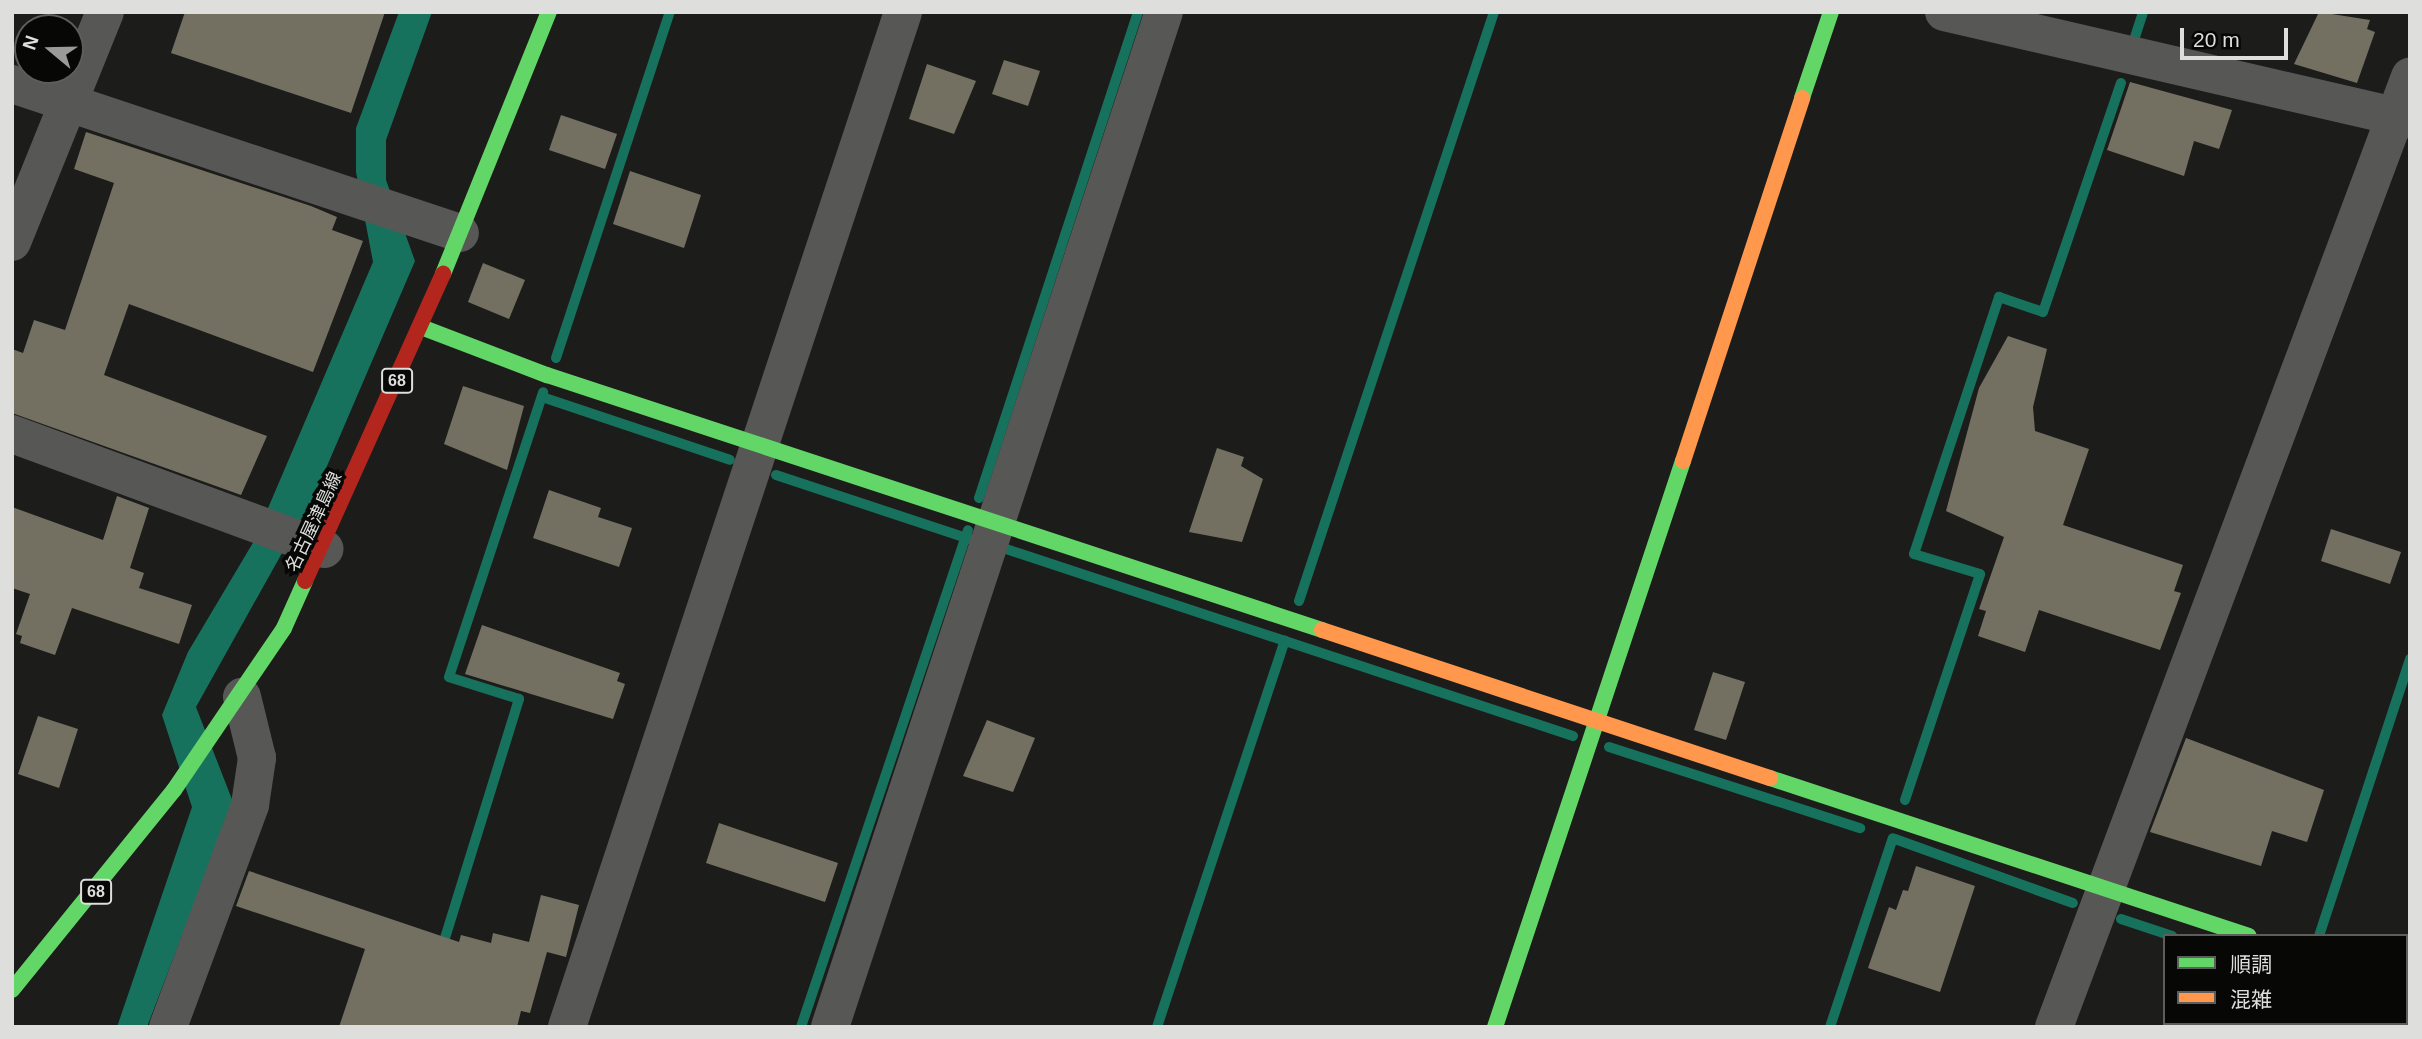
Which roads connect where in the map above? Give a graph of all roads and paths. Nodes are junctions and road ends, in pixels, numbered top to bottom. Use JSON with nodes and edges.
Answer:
{"nodes":[{"id":1,"x":105,"y":12,"type":"edge"},
{"id":2,"x":549,"y":12,"type":"edge"},
{"id":3,"x":903,"y":12,"type":"edge"},
{"id":4,"x":1164,"y":12,"type":"edge"},
{"id":5,"x":1831,"y":12,"type":"edge"},
{"id":6,"x":1944,"y":12,"type":"edge"},
{"id":7,"x":2410,"y":77,"type":"edge"},
{"id":8,"x":12,"y":84,"type":"edge"},
{"id":9,"x":70,"y":103,"type":"junction"},
{"id":10,"x":2403,"y":117,"type":"edge"},
{"id":11,"x":460,"y":233,"type":"junction"},
{"id":12,"x":12,"y":242,"type":"edge"},
{"id":13,"x":421,"y":327,"type":"junction"},
{"id":14,"x":12,"y":434,"type":"edge"},
{"id":15,"x":760,"y":445,"type":"junction"},
{"id":16,"x":996,"y":522,"type":"junction"},
{"id":17,"x":310,"y":544,"type":"junction"},
{"id":18,"x":242,"y":697,"type":"junction"},
{"id":19,"x":1597,"y":719,"type":"junction"},
{"id":20,"x":2106,"y":888,"type":"junction"},
{"id":21,"x":2243,"y":934,"type":"edge"},
{"id":22,"x":12,"y":990,"type":"edge"},
{"id":23,"x":168,"y":1027,"type":"edge"},
{"id":24,"x":567,"y":1027,"type":"edge"},
{"id":25,"x":830,"y":1027,"type":"edge"},
{"id":26,"x":1495,"y":1027,"type":"edge"},
{"id":27,"x":2054,"y":1027,"type":"edge"}],
"edges":[{"from":1,"to":9,"type":"street"},
{"from":2,"to":11,"type":"street","name":"名古屋津島線","number":"68"},
{"from":3,"to":15,"type":"street"},
{"from":4,"to":16,"type":"street"},
{"from":5,"to":19,"type":"street"},
{"from":6,"to":10,"type":"street"},
{"from":7,"to":10,"type":"street"},
{"from":8,"to":9,"type":"street"},
{"from":9,"to":11,"type":"street"},
{"from":9,"to":12,"type":"street"},
{"from":10,"to":20,"type":"street"},
{"from":11,"to":13,"type":"street","name":"名古屋津島線","number":"68"},
{"from":13,"to":15,"type":"street"},
{"from":13,"to":17,"type":"street","name":"名古屋津島線","number":"68"},
{"from":14,"to":17,"type":"street"},
{"from":15,"to":16,"type":"street"},
{"from":15,"to":24,"type":"street"},
{"from":16,"to":19,"type":"street"},
{"from":16,"to":25,"type":"street"},
{"from":17,"to":18,"type":"street","name":"名古屋津島線","number":"68"},
{"from":18,"to":22,"type":"street","name":"名古屋津島線","number":"68"},
{"from":18,"to":23,"type":"street"},
{"from":19,"to":20,"type":"street"},
{"from":19,"to":26,"type":"street"},
{"from":20,"to":21,"type":"street"},
{"from":20,"to":27,"type":"street"}]}
